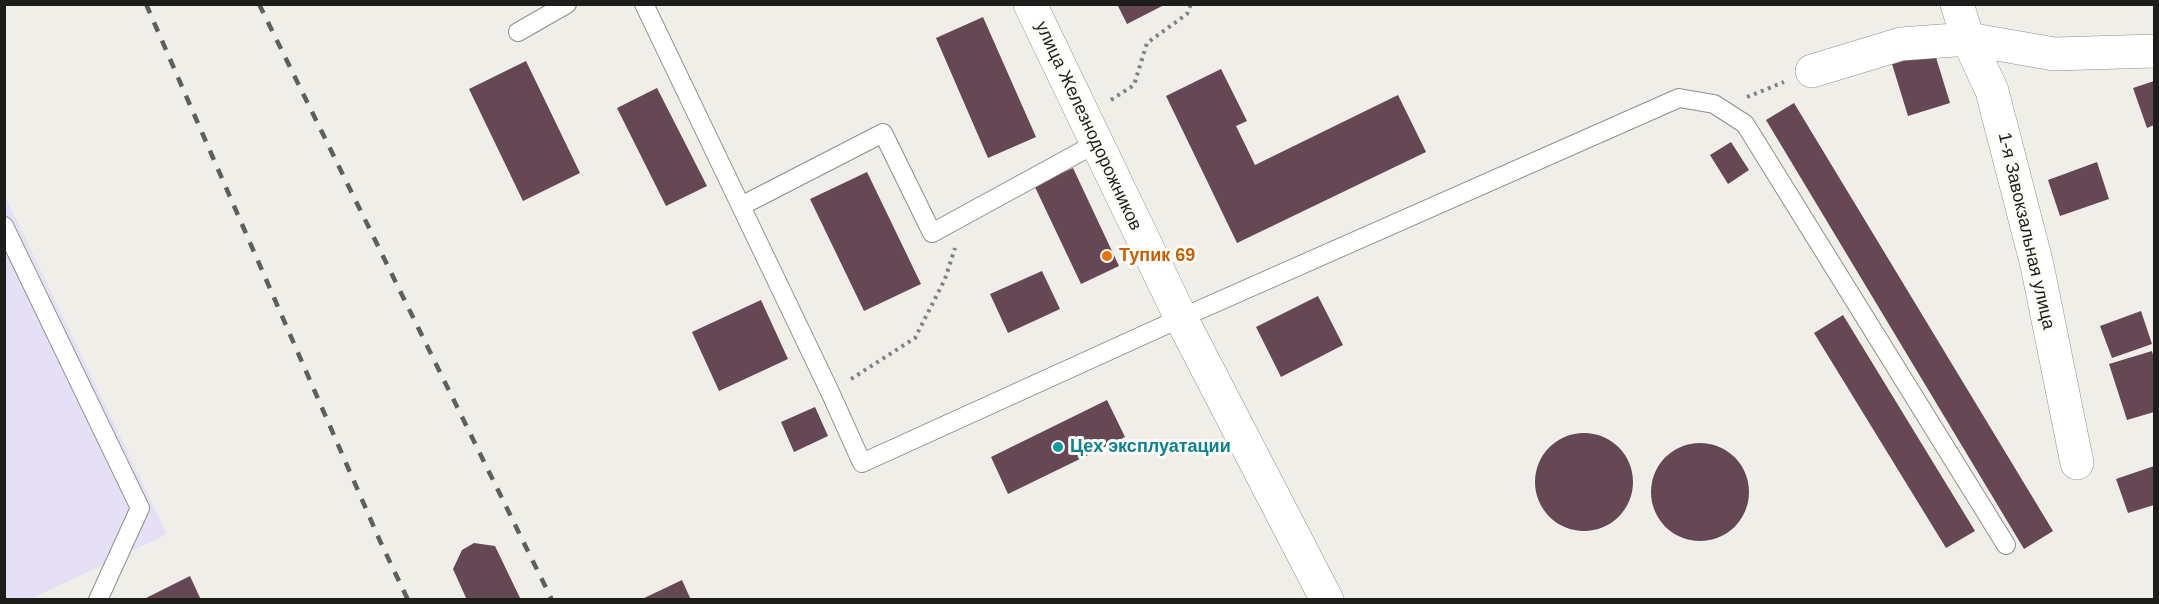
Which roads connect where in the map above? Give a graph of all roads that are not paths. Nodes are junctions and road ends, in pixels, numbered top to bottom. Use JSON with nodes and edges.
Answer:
{"nodes":[{"id":1,"x":567,"y":4,"type":"edge"},
{"id":2,"x":644,"y":4,"type":"edge"},
{"id":3,"x":1030,"y":4,"type":"edge"},
{"id":4,"x":1957,"y":4,"type":"edge"},
{"id":5,"x":518,"y":32,"type":"dead end"},
{"id":6,"x":1968,"y":39,"type":"junction"},
{"id":7,"x":2154,"y":51,"type":"edge"},
{"id":8,"x":1812,"y":70,"type":"road end"},
{"id":9,"x":1095,"y":144,"type":"junction"},
{"id":10,"x":741,"y":206,"type":"junction"},
{"id":11,"x":4,"y":226,"type":"edge"},
{"id":12,"x":1181,"y":318,"type":"junction"},
{"id":13,"x":2077,"y":463,"type":"dead end"},
{"id":14,"x":2006,"y":545,"type":"dead end"},
{"id":15,"x":98,"y":600,"type":"edge"},
{"id":16,"x":1326,"y":600,"type":"edge"}],
"edges":[{"from":1,"to":5,"type":"lane"},
{"from":2,"to":10,"type":"lane"},
{"from":3,"to":9,"type":"street","name":"улица Железнодорожников"},
{"from":4,"to":6,"type":"street","name":"1-я Завокзальная улица"},
{"from":6,"to":7,"type":"street"},
{"from":6,"to":8,"type":"street"},
{"from":6,"to":13,"type":"street","name":"1-я Завокзальная улица"},
{"from":9,"to":10,"type":"lane"},
{"from":9,"to":12,"type":"street","name":"улица Железнодорожников"},
{"from":10,"to":12,"type":"lane"},
{"from":11,"to":15,"type":"lane"},
{"from":12,"to":14,"type":"lane"},
{"from":12,"to":16,"type":"street","name":"улица Железнодорожников"}]}
